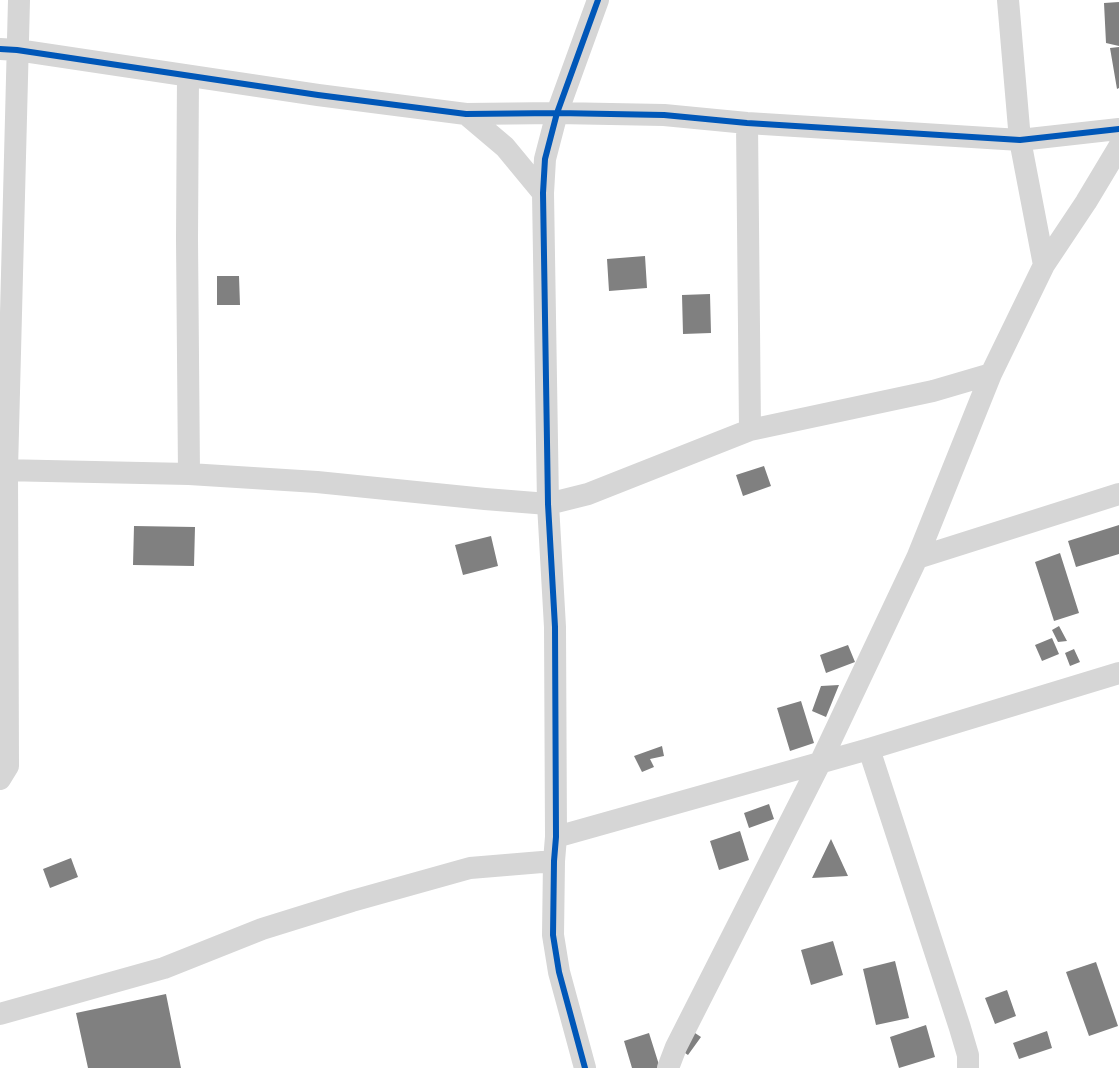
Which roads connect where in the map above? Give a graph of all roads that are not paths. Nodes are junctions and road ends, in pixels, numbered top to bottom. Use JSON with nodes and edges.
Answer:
{"nodes":[{"id":1,"x":19,"y":0,"type":"edge"},
{"id":2,"x":598,"y":0,"type":"edge"},
{"id":3,"x":1008,"y":0,"type":"edge"},
{"id":4,"x":9,"y":50,"type":"edge"},
{"id":5,"x":188,"y":76,"type":"junction"},
{"id":6,"x":557,"y":113,"type":"junction"},
{"id":7,"x":466,"y":114,"type":"junction"},
{"id":8,"x":747,"y":123,"type":"junction"},
{"id":9,"x":1119,"y":129,"type":"edge"},
{"id":10,"x":1020,"y":140,"type":"junction"},
{"id":11,"x":1119,"y":147,"type":"edge"},
{"id":12,"x":543,"y":193,"type":"junction"},
{"id":13,"x":1044,"y":265,"type":"junction"},
{"id":14,"x":991,"y":374,"type":"junction"},
{"id":15,"x":750,"y":430,"type":"junction"},
{"id":16,"x":3,"y":470,"type":"edge"},
{"id":17,"x":189,"y":474,"type":"junction"},
{"id":18,"x":1119,"y":494,"type":"edge"},
{"id":19,"x":548,"y":504,"type":"junction"},
{"id":20,"x":917,"y":558,"type":"junction"},
{"id":21,"x":1119,"y":672,"type":"edge"},
{"id":22,"x":869,"y":749,"type":"junction"},
{"id":23,"x":820,"y":763,"type":"junction"},
{"id":24,"x":0,"y":778,"type":"edge"},
{"id":25,"x":556,"y":837,"type":"junction"},
{"id":26,"x":554,"y":861,"type":"junction"},
{"id":27,"x":0,"y":1014,"type":"edge"},
{"id":28,"x":585,"y":1068,"type":"edge"},
{"id":29,"x":668,"y":1068,"type":"edge"},
{"id":30,"x":968,"y":1068,"type":"edge"}],
"edges":[{"from":1,"to":4,"type":"street"},
{"from":2,"to":6,"type":"street"},
{"from":3,"to":10,"type":"street"},
{"from":4,"to":5,"type":"street"},
{"from":4,"to":16,"type":"street"},
{"from":5,"to":7,"type":"street"},
{"from":5,"to":17,"type":"street"},
{"from":6,"to":7,"type":"street"},
{"from":6,"to":8,"type":"street"},
{"from":6,"to":12,"type":"street"},
{"from":7,"to":12,"type":"street"},
{"from":8,"to":10,"type":"street"},
{"from":8,"to":15,"type":"street"},
{"from":9,"to":10,"type":"street"},
{"from":10,"to":13,"type":"street"},
{"from":11,"to":13,"type":"street"},
{"from":12,"to":19,"type":"street"},
{"from":13,"to":14,"type":"street"},
{"from":14,"to":15,"type":"street"},
{"from":14,"to":20,"type":"street"},
{"from":15,"to":19,"type":"street"},
{"from":16,"to":17,"type":"street"},
{"from":16,"to":24,"type":"street"},
{"from":17,"to":19,"type":"street"},
{"from":18,"to":20,"type":"street"},
{"from":19,"to":25,"type":"street"},
{"from":20,"to":23,"type":"street"},
{"from":21,"to":22,"type":"street"},
{"from":22,"to":23,"type":"street"},
{"from":22,"to":30,"type":"street"},
{"from":23,"to":25,"type":"street"},
{"from":23,"to":29,"type":"street"},
{"from":25,"to":26,"type":"street"},
{"from":26,"to":27,"type":"street"},
{"from":26,"to":28,"type":"street"}]}
